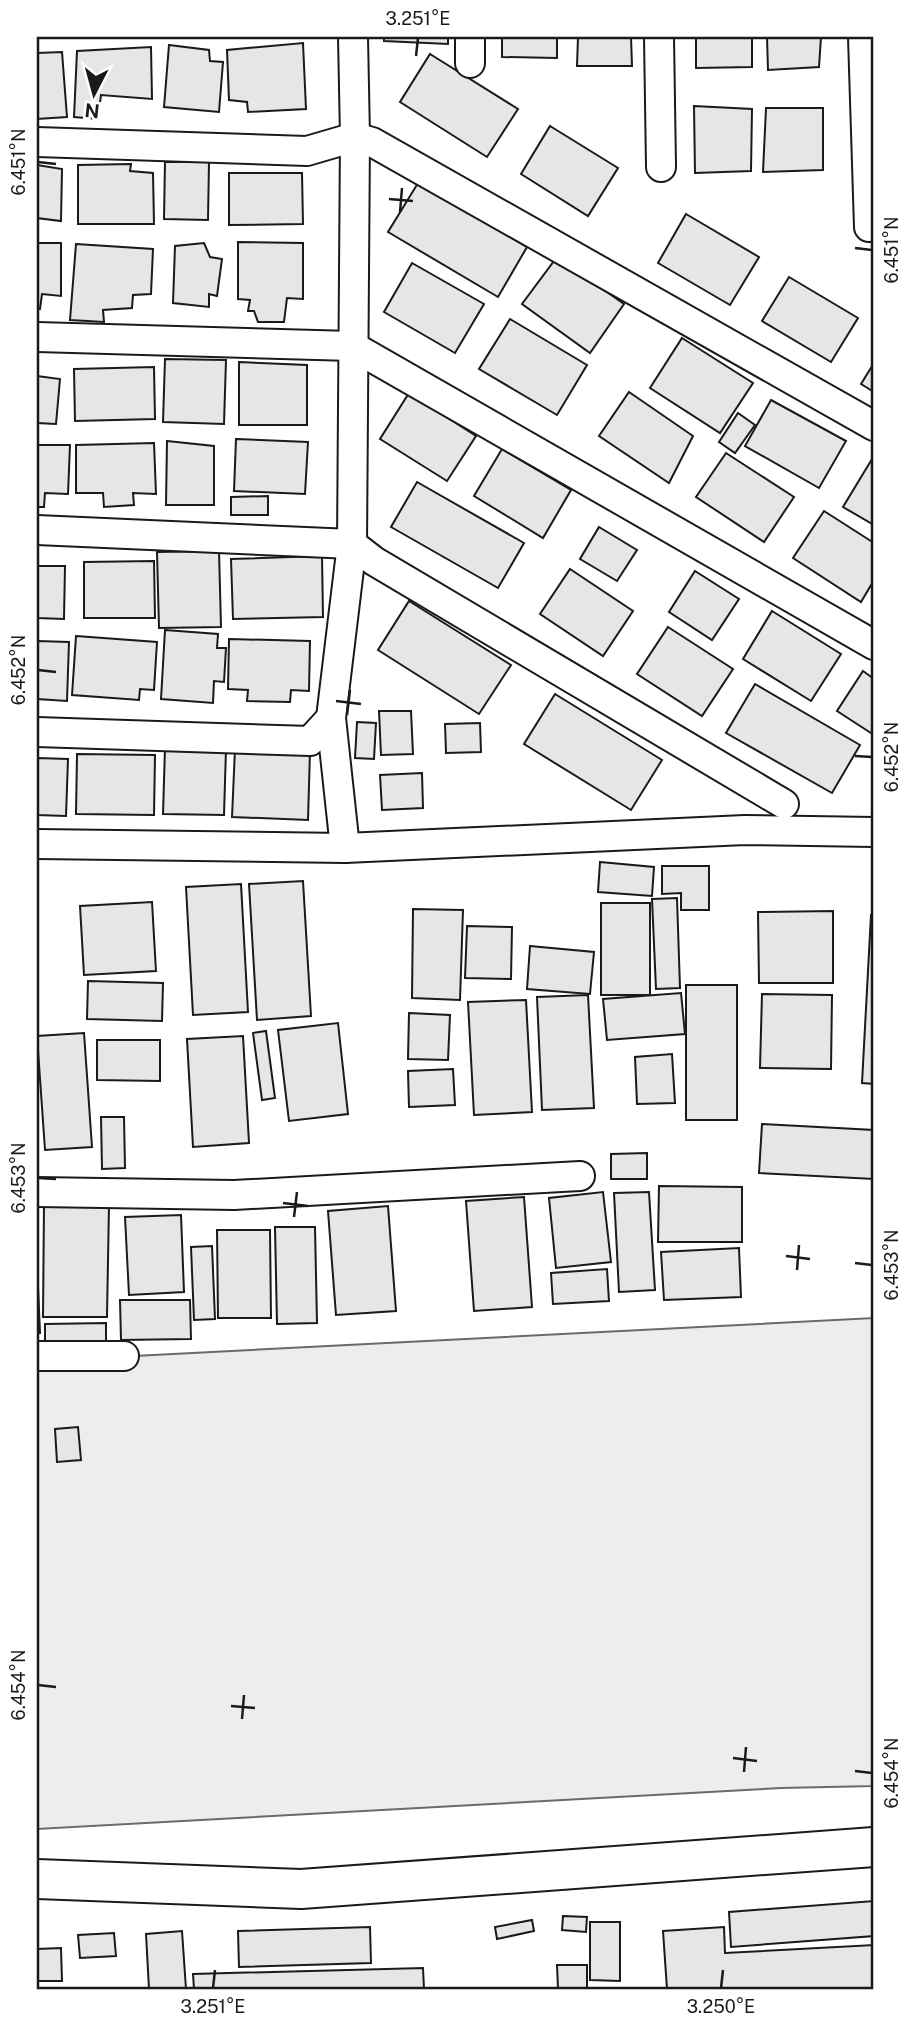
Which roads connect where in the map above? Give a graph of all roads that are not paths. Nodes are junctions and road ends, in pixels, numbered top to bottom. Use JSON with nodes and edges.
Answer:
{"nodes":[{"id":1,"x":353,"y":37,"type":"edge"},
{"id":2,"x":659,"y":37,"type":"edge"},
{"id":3,"x":863,"y":37,"type":"edge"},
{"id":4,"x":355,"y":138,"type":"junction"},
{"id":5,"x":37,"y":142,"type":"edge"},
{"id":6,"x":661,"y":167,"type":"dead end"},
{"id":7,"x":869,"y":226,"type":"dead end"},
{"id":8,"x":37,"y":337,"type":"edge"},
{"id":9,"x":352,"y":346,"type":"junction"},
{"id":10,"x":874,"y":426,"type":"edge"},
{"id":11,"x":37,"y":530,"type":"edge"},
{"id":12,"x":352,"y":544,"type":"junction"},
{"id":13,"x":874,"y":645,"type":"edge"},
{"id":14,"x":331,"y":718,"type":"junction"},
{"id":15,"x":37,"y":732,"type":"edge"},
{"id":16,"x":784,"y":803,"type":"dead end"},
{"id":17,"x":874,"y":832,"type":"edge"},
{"id":18,"x":37,"y":844,"type":"edge"},
{"id":19,"x":345,"y":848,"type":"junction"},
{"id":20,"x":580,"y":1176,"type":"dead end"},
{"id":21,"x":37,"y":1192,"type":"edge"},
{"id":22,"x":37,"y":1356,"type":"edge"},
{"id":23,"x":124,"y":1356,"type":"dead end"},
{"id":24,"x":874,"y":1847,"type":"edge"},
{"id":25,"x":37,"y":1879,"type":"edge"}],
"edges":[{"from":1,"to":4,"type":"street"},
{"from":2,"to":6,"type":"street"},
{"from":3,"to":7,"type":"street"},
{"from":4,"to":5,"type":"street"},
{"from":4,"to":9,"type":"street"},
{"from":4,"to":10,"type":"street"},
{"from":8,"to":9,"type":"street"},
{"from":9,"to":12,"type":"street"},
{"from":9,"to":13,"type":"street"},
{"from":11,"to":12,"type":"street"},
{"from":12,"to":14,"type":"street"},
{"from":12,"to":16,"type":"street"},
{"from":14,"to":15,"type":"street"},
{"from":14,"to":19,"type":"street"},
{"from":17,"to":19,"type":"street"},
{"from":18,"to":19,"type":"street"},
{"from":20,"to":21,"type":"street"},
{"from":22,"to":23,"type":"street"},
{"from":24,"to":25,"type":"main road"}]}
